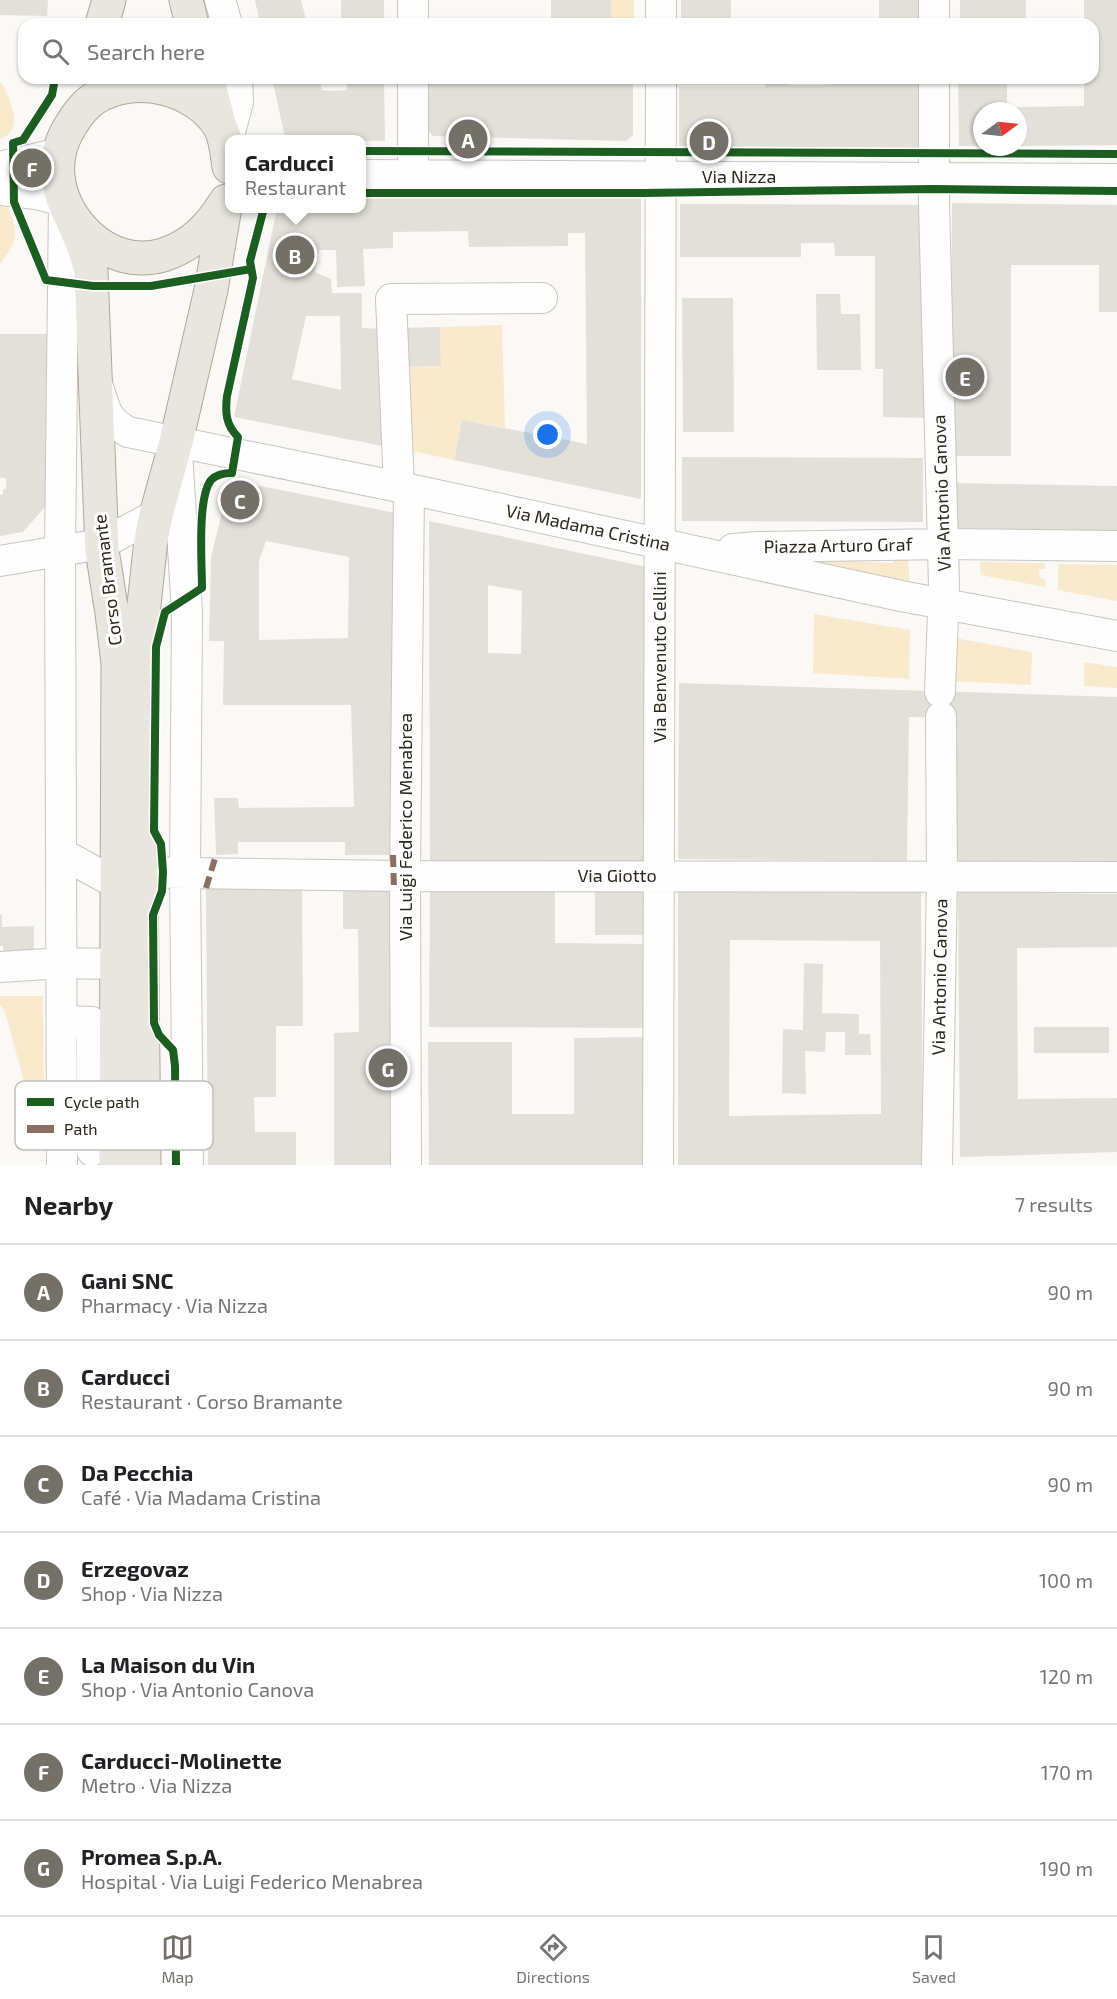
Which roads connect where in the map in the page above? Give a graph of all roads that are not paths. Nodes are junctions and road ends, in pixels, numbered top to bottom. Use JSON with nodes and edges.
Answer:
{"nodes":[{"id":1,"x":99,"y":0,"type":"edge"},
{"id":2,"x":109,"y":0,"type":"edge"},
{"id":3,"x":186,"y":0,"type":"edge"},
{"id":4,"x":220,"y":0,"type":"edge"},
{"id":5,"x":413,"y":0,"type":"edge"},
{"id":6,"x":661,"y":0,"type":"edge"},
{"id":7,"x":934,"y":0,"type":"edge"},
{"id":8,"x":100,"y":18,"type":"edge"},
{"id":9,"x":103,"y":18,"type":"edge"},
{"id":10,"x":190,"y":18,"type":"edge"},
{"id":11,"x":225,"y":18,"type":"edge"},
{"id":12,"x":413,"y":18,"type":"edge"},
{"id":13,"x":661,"y":18,"type":"edge"},
{"id":14,"x":934,"y":18,"type":"edge"},
{"id":15,"x":209,"y":84,"type":"edge"},
{"id":16,"x":237,"y":84,"type":"edge"},
{"id":17,"x":413,"y":84,"type":"edge"},
{"id":18,"x":661,"y":84,"type":"edge"},
{"id":19,"x":934,"y":84,"type":"edge"},
{"id":20,"x":85,"y":93,"type":"edge"},
{"id":21,"x":228,"y":135,"type":"edge"},
{"id":22,"x":225,"y":147,"type":"edge"},
{"id":23,"x":58,"y":153,"type":"junction"},
{"id":24,"x":0,"y":167,"type":"edge"},
{"id":25,"x":366,"y":175,"type":"edge"},
{"id":26,"x":413,"y":175,"type":"junction"},
{"id":27,"x":661,"y":177,"type":"junction"},
{"id":28,"x":934,"y":178,"type":"junction"},
{"id":29,"x":1117,"y":179,"type":"edge"},
{"id":30,"x":0,"y":190,"type":"edge"},
{"id":31,"x":225,"y":200,"type":"edge"},
{"id":32,"x":64,"y":201,"type":"junction"},
{"id":33,"x":225,"y":211,"type":"edge"},
{"id":34,"x":542,"y":298,"type":"dead end"},
{"id":35,"x":94,"y":376,"type":"junction"},
{"id":36,"x":176,"y":442,"type":"junction"},
{"id":37,"x":404,"y":488,"type":"junction"},
{"id":38,"x":156,"y":515,"type":"junction"},
{"id":39,"x":101,"y":544,"type":"junction"},
{"id":40,"x":661,"y":544,"type":"junction"},
{"id":41,"x":942,"y":544,"type":"junction"},
{"id":42,"x":1117,"y":546,"type":"edge"},
{"id":43,"x":60,"y":551,"type":"junction"},
{"id":44,"x":703,"y":553,"type":"junction"},
{"id":45,"x":0,"y":561,"type":"edge"},
{"id":46,"x":943,"y":604,"type":"junction"},
{"id":47,"x":1117,"y":636,"type":"edge"},
{"id":48,"x":61,"y":853,"type":"junction"},
{"id":49,"x":204,"y":872,"type":"junction"},
{"id":50,"x":396,"y":874,"type":"junction"},
{"id":51,"x":125,"y":876,"type":"junction"},
{"id":52,"x":659,"y":877,"type":"junction"},
{"id":53,"x":942,"y":877,"type":"junction"},
{"id":54,"x":1117,"y":878,"type":"edge"},
{"id":55,"x":117,"y":964,"type":"junction"},
{"id":56,"x":0,"y":967,"type":"edge"},
{"id":57,"x":62,"y":968,"type":"junction"},
{"id":58,"x":0,"y":979,"type":"edge"},
{"id":59,"x":62,"y":1021,"type":"junction"},
{"id":60,"x":62,"y":1081,"type":"edge"},
{"id":61,"x":103,"y":1081,"type":"edge"},
{"id":62,"x":117,"y":1081,"type":"edge"},
{"id":63,"x":119,"y":1081,"type":"edge"},
{"id":64,"x":193,"y":1081,"type":"edge"},
{"id":65,"x":189,"y":1150,"type":"edge"},
{"id":66,"x":62,"y":1158,"type":"edge"},
{"id":67,"x":117,"y":1158,"type":"edge"},
{"id":68,"x":188,"y":1165,"type":"edge"},
{"id":69,"x":406,"y":1165,"type":"edge"},
{"id":70,"x":658,"y":1165,"type":"edge"},
{"id":71,"x":937,"y":1165,"type":"edge"}],
"edges":[{"from":1,"to":8,"type":"street"},
{"from":2,"to":9,"type":"main road"},
{"from":3,"to":10,"type":"main road"},
{"from":4,"to":11,"type":"street"},
{"from":5,"to":12,"type":"street"},
{"from":6,"to":13,"type":"street"},
{"from":7,"to":14,"type":"street"},
{"from":15,"to":22,"type":"main road"},
{"from":16,"to":21,"type":"street"},
{"from":17,"to":26,"type":"street"},
{"from":18,"to":27,"type":"street","name":"Via Benvenuto Cellini"},
{"from":19,"to":28,"type":"street","name":"Via Antonio Canova"},
{"from":20,"to":22,"type":"main road"},
{"from":20,"to":23,"type":"main road"},
{"from":23,"to":24,"type":"street"},
{"from":23,"to":32,"type":"main road"},
{"from":25,"to":26,"type":"street","name":"Via Nizza"},
{"from":26,"to":27,"type":"street","name":"Via Nizza"},
{"from":27,"to":28,"type":"street","name":"Via Nizza"},
{"from":27,"to":40,"type":"street","name":"Via Benvenuto Cellini"},
{"from":28,"to":29,"type":"street","name":"Via Nizza"},
{"from":28,"to":41,"type":"street","name":"Via Antonio Canova"},
{"from":30,"to":32,"type":"street"},
{"from":31,"to":32,"type":"main road"},
{"from":32,"to":35,"type":"main road","name":"Corso Bramante"},
{"from":32,"to":43,"type":"street"},
{"from":33,"to":36,"type":"main road","name":"Corso Bramante"},
{"from":34,"to":37,"type":"street","name":"Via Luigi Federico Menabrea"},
{"from":35,"to":36,"type":"street","name":"Via Madama Cristina"},
{"from":35,"to":39,"type":"main road","name":"Corso Bramante"},
{"from":36,"to":37,"type":"street","name":"Via Madama Cristina"},
{"from":36,"to":38,"type":"main road","name":"Corso Bramante"},
{"from":36,"to":49,"type":"street","name":"Corso Bramante"},
{"from":37,"to":40,"type":"street","name":"Via Madama Cristina"},
{"from":37,"to":50,"type":"street","name":"Via Luigi Federico Menabrea"},
{"from":38,"to":39,"type":"street"},
{"from":38,"to":51,"type":"main road","name":"Corso Bramante"},
{"from":39,"to":43,"type":"street"},
{"from":39,"to":51,"type":"main road","name":"Corso Bramante"},
{"from":40,"to":44,"type":"street","name":"Via Madama Cristina"},
{"from":40,"to":52,"type":"street","name":"Via Benvenuto Cellini"},
{"from":41,"to":42,"type":"street","name":"Piazza Arturo Graf"},
{"from":41,"to":44,"type":"street","name":"Piazza Arturo Graf"},
{"from":41,"to":46,"type":"street","name":"Via Antonio Canova"},
{"from":43,"to":45,"type":"street"},
{"from":43,"to":48,"type":"street"},
{"from":44,"to":46,"type":"street","name":"Via Madama Cristina"},
{"from":46,"to":47,"type":"street","name":"Via Madama Cristina"},
{"from":46,"to":53,"type":"street","name":"Via Antonio Canova"},
{"from":48,"to":51,"type":"street"},
{"from":48,"to":57,"type":"street"},
{"from":49,"to":50,"type":"street","name":"Via Giotto"},
{"from":49,"to":51,"type":"street","name":"Via Giotto"},
{"from":49,"to":64,"type":"street","name":"Corso Bramante"},
{"from":50,"to":52,"type":"street","name":"Via Giotto"},
{"from":50,"to":69,"type":"street","name":"Via Luigi Federico Menabrea"},
{"from":51,"to":55,"type":"main road","name":"Corso Bramante"},
{"from":51,"to":63,"type":"main road","name":"Corso Bramante"},
{"from":52,"to":53,"type":"street","name":"Via Giotto"},
{"from":52,"to":70,"type":"street","name":"Via Benvenuto Cellini"},
{"from":53,"to":54,"type":"street","name":"Via Giotto"},
{"from":53,"to":71,"type":"street","name":"Via Antonio Canova"},
{"from":55,"to":57,"type":"street"},
{"from":55,"to":62,"type":"main road","name":"Corso Bramante"},
{"from":56,"to":57,"type":"street"},
{"from":57,"to":58,"type":"street"},
{"from":57,"to":59,"type":"street"},
{"from":59,"to":60,"type":"street"},
{"from":59,"to":61,"type":"street"},
{"from":65,"to":68,"type":"street","name":"Corso Bramante"},
{"from":66,"to":67,"type":"street"}]}
